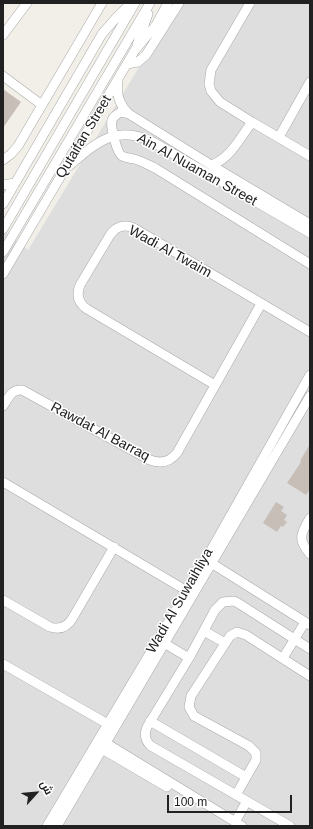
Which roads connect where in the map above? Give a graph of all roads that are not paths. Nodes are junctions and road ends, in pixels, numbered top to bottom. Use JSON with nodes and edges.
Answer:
{"nodes":[{"id":1,"x":26,"y":3,"type":"edge"},
{"id":2,"x":102,"y":3,"type":"edge"},
{"id":3,"x":131,"y":3,"type":"edge"},
{"id":4,"x":135,"y":3,"type":"edge"},
{"id":5,"x":151,"y":3,"type":"edge"},
{"id":6,"x":168,"y":3,"type":"edge"},
{"id":7,"x":179,"y":3,"type":"edge"},
{"id":8,"x":250,"y":3,"type":"edge"},
{"id":9,"x":3,"y":35,"type":"edge"},
{"id":10,"x":135,"y":50,"type":"junction"},
{"id":11,"x":127,"y":64,"type":"junction"},
{"id":12,"x":3,"y":76,"type":"edge"},
{"id":13,"x":120,"y":76,"type":"junction"},
{"id":14,"x":310,"y":82,"type":"edge"},
{"id":15,"x":42,"y":105,"type":"junction"},
{"id":16,"x":129,"y":114,"type":"junction"},
{"id":17,"x":35,"y":117,"type":"junction"},
{"id":18,"x":252,"y":122,"type":"junction"},
{"id":19,"x":48,"y":126,"type":"junction"},
{"id":20,"x":114,"y":136,"type":"junction"},
{"id":21,"x":279,"y":137,"type":"junction"},
{"id":22,"x":229,"y":154,"type":"junction"},
{"id":23,"x":310,"y":156,"type":"edge"},
{"id":24,"x":3,"y":160,"type":"edge"},
{"id":25,"x":211,"y":166,"type":"junction"},
{"id":26,"x":64,"y":170,"type":"junction"},
{"id":27,"x":228,"y":176,"type":"junction"},
{"id":28,"x":15,"y":183,"type":"junction"},
{"id":29,"x":3,"y":185,"type":"edge"},
{"id":30,"x":3,"y":204,"type":"edge"},
{"id":31,"x":310,"y":224,"type":"edge"},
{"id":32,"x":3,"y":229,"type":"edge"},
{"id":33,"x":310,"y":233,"type":"edge"},
{"id":34,"x":3,"y":252,"type":"edge"},
{"id":35,"x":310,"y":264,"type":"edge"},
{"id":36,"x":3,"y":274,"type":"edge"},
{"id":37,"x":261,"y":304,"type":"junction"},
{"id":38,"x":310,"y":332,"type":"edge"},
{"id":39,"x":310,"y":375,"type":"edge"},
{"id":40,"x":215,"y":385,"type":"junction"},
{"id":41,"x":310,"y":396,"type":"edge"},
{"id":42,"x":3,"y":406,"type":"edge"},
{"id":43,"x":3,"y":482,"type":"edge"},
{"id":44,"x":310,"y":518,"type":"edge"},
{"id":45,"x":114,"y":547,"type":"junction"},
{"id":46,"x":310,"y":554,"type":"edge"},
{"id":47,"x":209,"y":561,"type":"junction"},
{"id":48,"x":190,"y":593,"type":"junction"},
{"id":49,"x":3,"y":600,"type":"edge"},
{"id":50,"x":307,"y":623,"type":"edge"},
{"id":51,"x":204,"y":631,"type":"junction"},
{"id":52,"x":294,"y":639,"type":"junction"},
{"id":53,"x":161,"y":642,"type":"junction"},
{"id":54,"x":226,"y":643,"type":"junction"},
{"id":55,"x":310,"y":649,"type":"edge"},
{"id":56,"x":189,"y":658,"type":"junction"},
{"id":57,"x":283,"y":658,"type":"junction"},
{"id":58,"x":3,"y":664,"type":"edge"},
{"id":59,"x":310,"y":676,"type":"edge"},
{"id":60,"x":150,"y":721,"type":"junction"},
{"id":61,"x":111,"y":726,"type":"junction"},
{"id":62,"x":101,"y":744,"type":"junction"},
{"id":63,"x":246,"y":777,"type":"junction"},
{"id":64,"x":236,"y":795,"type":"junction"},
{"id":65,"x":247,"y":801,"type":"junction"},
{"id":66,"x":236,"y":825,"type":"edge"},
{"id":67,"x":47,"y":826,"type":"edge"},
{"id":68,"x":57,"y":826,"type":"edge"},
{"id":69,"x":290,"y":826,"type":"edge"}],
"edges":[{"from":1,"to":9,"type":"street"},
{"from":2,"to":15,"type":"street"},
{"from":3,"to":19,"type":"street"},
{"from":4,"to":32,"type":"street","name":"Qutaifan Street"},
{"from":5,"to":10,"type":"street"},
{"from":5,"to":34,"type":"street","name":"Qutaifan Street"},
{"from":6,"to":10,"type":"street","name":"Qutaifan Street"},
{"from":7,"to":11,"type":"street"},
{"from":8,"to":18,"type":"street"},
{"from":10,"to":11,"type":"street","name":"Qutaifan Street"},
{"from":11,"to":13,"type":"street","name":"Qutaifan Street"},
{"from":12,"to":15,"type":"street"},
{"from":13,"to":16,"type":"street","name":"Ain Al Nuaman Street"},
{"from":13,"to":26,"type":"street","name":"Qutaifan Street"},
{"from":14,"to":21,"type":"street"},
{"from":15,"to":17,"type":"street"},
{"from":16,"to":20,"type":"street"},
{"from":16,"to":25,"type":"street","name":"Ain Al Nuaman Street"},
{"from":17,"to":19,"type":"street"},
{"from":17,"to":24,"type":"street"},
{"from":18,"to":21,"type":"street"},
{"from":18,"to":22,"type":"street"},
{"from":19,"to":28,"type":"street"},
{"from":20,"to":26,"type":"street","name":"Ain Al Nuaman Street"},
{"from":20,"to":33,"type":"street","name":"Ain Al Nuaman Street"},
{"from":20,"to":35,"type":"street"},
{"from":21,"to":23,"type":"street"},
{"from":22,"to":25,"type":"street"},
{"from":22,"to":27,"type":"street"},
{"from":25,"to":27,"type":"street","name":"Ain Al Nuaman Street"},
{"from":26,"to":36,"type":"street","name":"Qutaifan Street"},
{"from":27,"to":31,"type":"street","name":"Ain Al Nuaman Street"},
{"from":28,"to":29,"type":"street"},
{"from":28,"to":30,"type":"street"},
{"from":37,"to":38,"type":"street","name":"Wadi Al Twaim"},
{"from":37,"to":40,"type":"street","name":"Rawdat Al Barraq"},
{"from":37,"to":40,"type":"street","name":"Wadi Al Twaim"},
{"from":39,"to":47,"type":"street","name":"Wadi Al Suwaihliya"},
{"from":40,"to":42,"type":"street","name":"Rawdat Al Barraq"},
{"from":41,"to":47,"type":"street","name":"Wadi Al Suwaihliya"},
{"from":43,"to":45,"type":"street"},
{"from":44,"to":46,"type":"street"},
{"from":45,"to":48,"type":"street"},
{"from":45,"to":49,"type":"street"},
{"from":47,"to":48,"type":"street","name":"Wadi Al Suwaihliya"},
{"from":47,"to":50,"type":"street"},
{"from":48,"to":53,"type":"street","name":"Wadi Al Suwaihliya"},
{"from":50,"to":52,"type":"street"},
{"from":51,"to":52,"type":"street"},
{"from":51,"to":54,"type":"street"},
{"from":51,"to":56,"type":"street"},
{"from":52,"to":55,"type":"street"},
{"from":52,"to":57,"type":"street"},
{"from":53,"to":56,"type":"street"},
{"from":53,"to":61,"type":"street","name":"Wadi Al Suwaihliya"},
{"from":54,"to":57,"type":"street"},
{"from":54,"to":63,"type":"street"},
{"from":56,"to":60,"type":"street"},
{"from":57,"to":59,"type":"street"},
{"from":58,"to":61,"type":"street"},
{"from":60,"to":63,"type":"street"},
{"from":60,"to":64,"type":"street"},
{"from":61,"to":62,"type":"street","name":"Wadi Al Suwaihliya"},
{"from":62,"to":66,"type":"street"},
{"from":62,"to":67,"type":"street","name":"Wadi Al Suwaihliya"},
{"from":62,"to":68,"type":"street","name":"Wadi Al Suwaihliya"},
{"from":63,"to":64,"type":"street"},
{"from":64,"to":65,"type":"street"},
{"from":65,"to":66,"type":"street"},
{"from":65,"to":69,"type":"street"}]}
